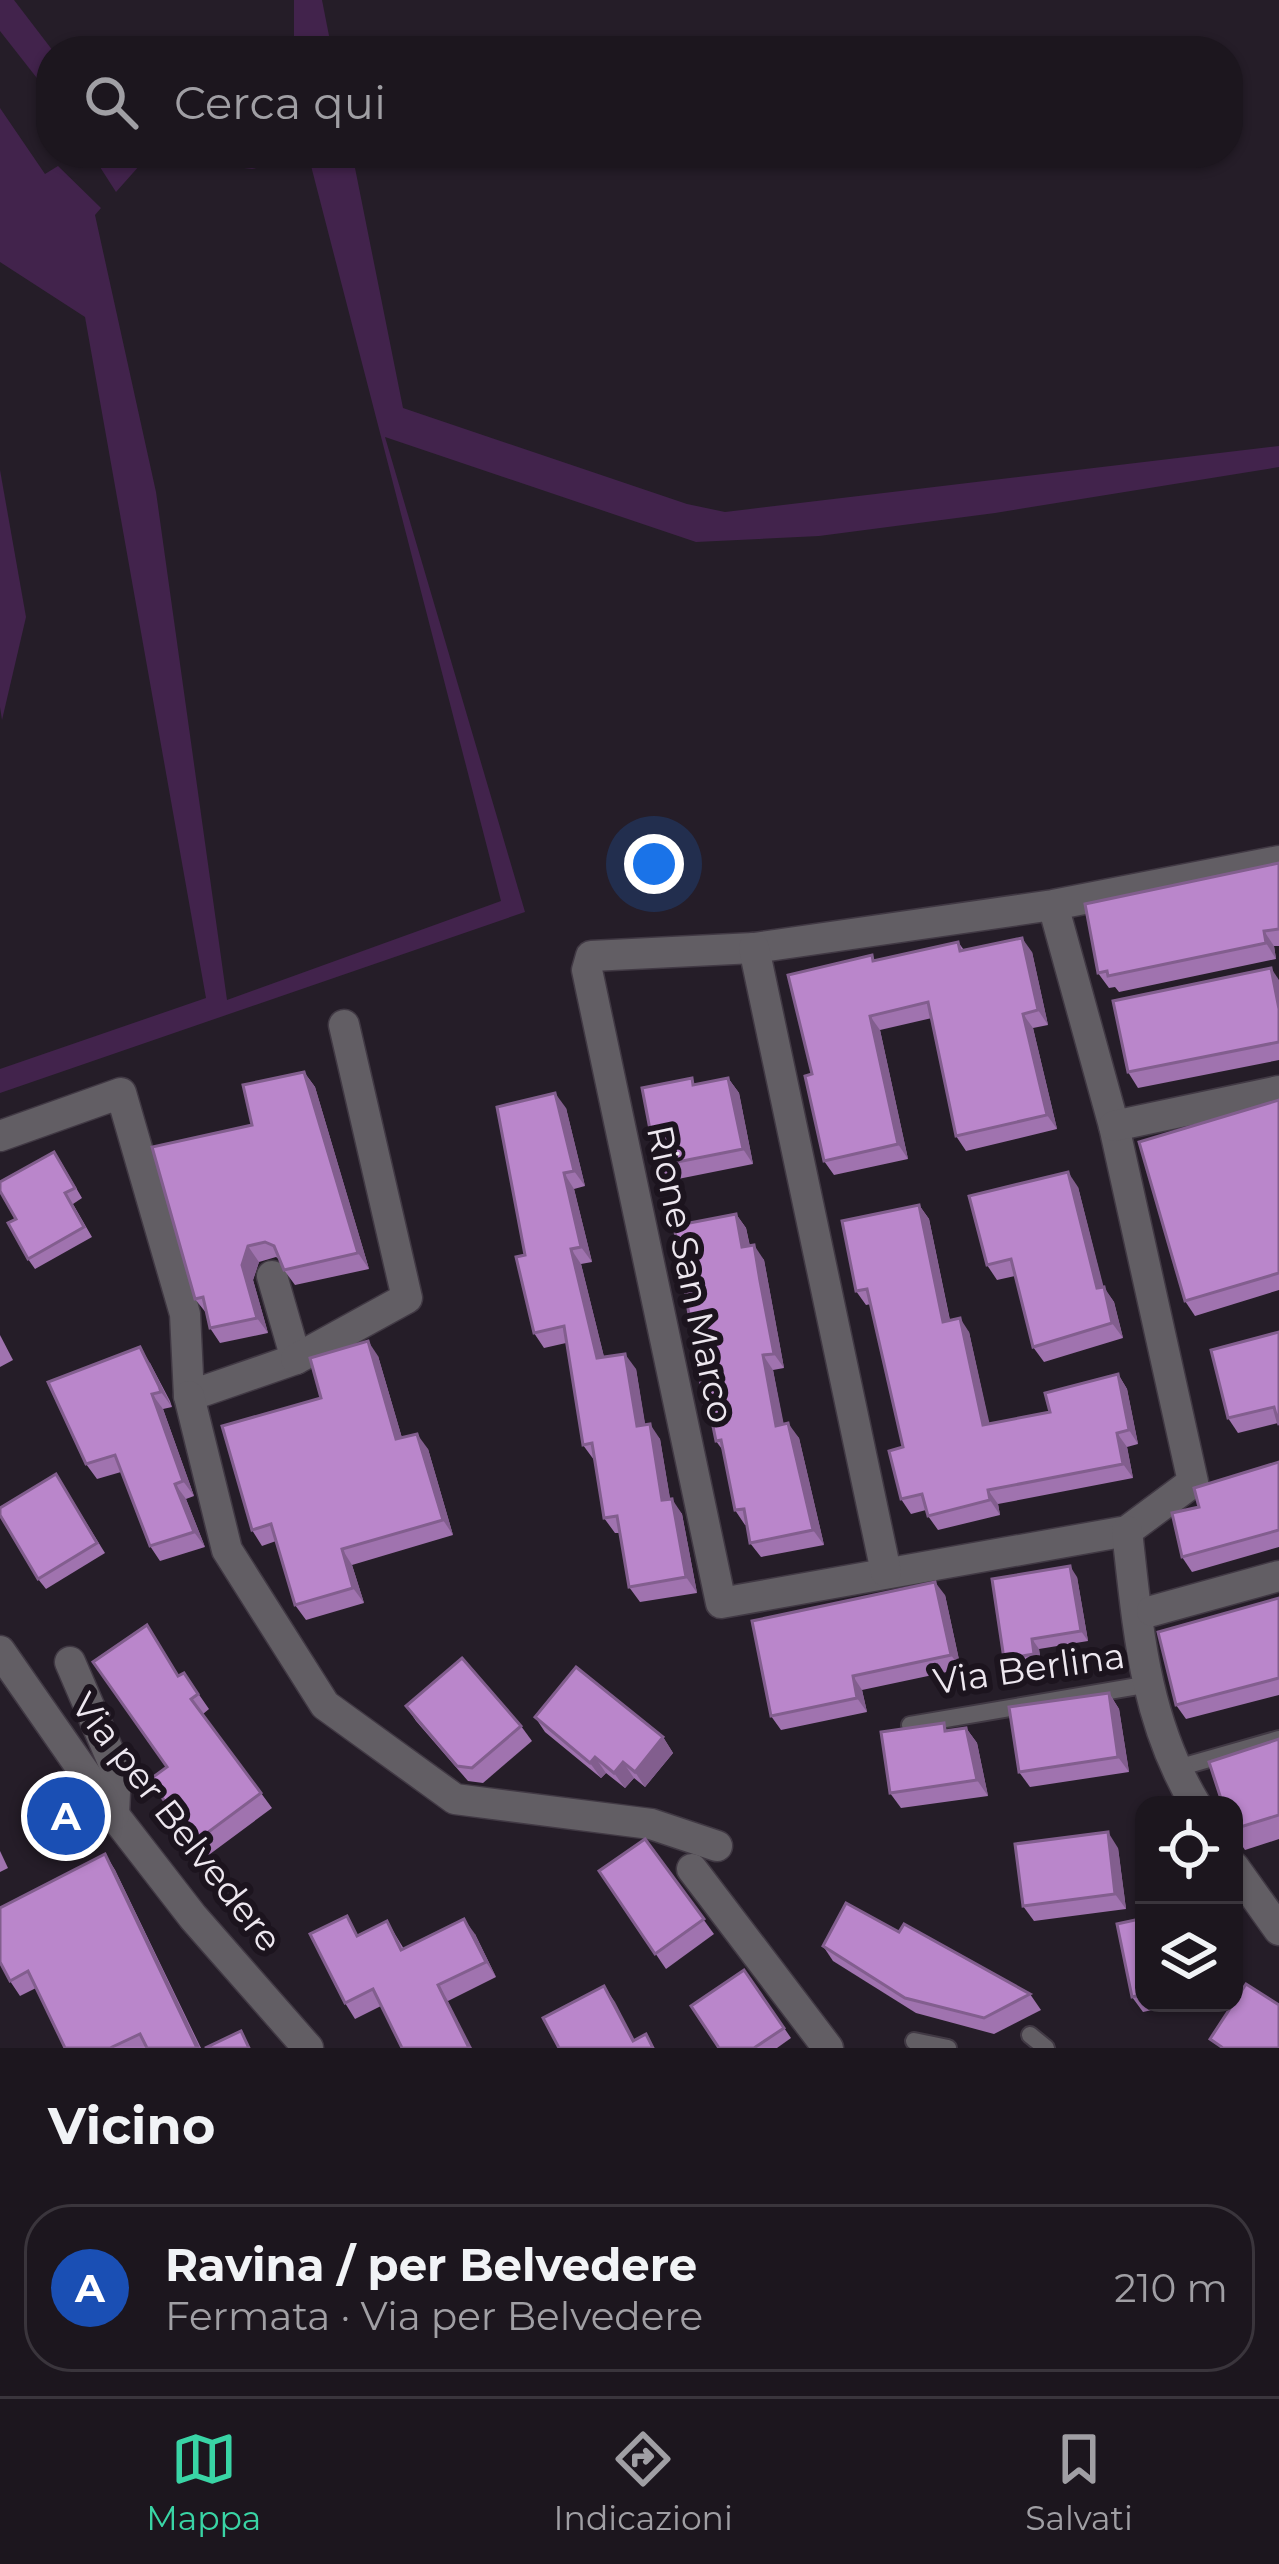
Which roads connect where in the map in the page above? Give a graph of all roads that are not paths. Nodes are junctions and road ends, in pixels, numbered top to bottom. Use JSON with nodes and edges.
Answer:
{"nodes":[{"id":1,"x":1279,"y":861,"type":"edge"},
{"id":2,"x":1053,"y":904,"type":"junction"},
{"id":3,"x":754,"y":948,"type":"junction"},
{"id":4,"x":344,"y":1025,"type":"dead end"},
{"id":5,"x":1279,"y":1091,"type":"edge"},
{"id":6,"x":1114,"y":1126,"type":"junction"},
{"id":7,"x":0,"y":1136,"type":"edge"},
{"id":8,"x":272,"y":1276,"type":"edge"},
{"id":9,"x":296,"y":1359,"type":"junction"},
{"id":10,"x":189,"y":1396,"type":"junction"},
{"id":11,"x":1126,"y":1531,"type":"junction"},
{"id":12,"x":886,"y":1572,"type":"junction"},
{"id":13,"x":1279,"y":1576,"type":"edge"},
{"id":14,"x":1152,"y":1611,"type":"dead end"},
{"id":15,"x":0,"y":1633,"type":"edge"},
{"id":16,"x":0,"y":1651,"type":"edge"},
{"id":17,"x":70,"y":1662,"type":"dead end"},
{"id":18,"x":1144,"y":1685,"type":"junction"},
{"id":19,"x":31,"y":1699,"type":"junction"},
{"id":20,"x":910,"y":1725,"type":"edge"},
{"id":21,"x":1279,"y":1739,"type":"edge"},
{"id":22,"x":1174,"y":1769,"type":"junction"},
{"id":23,"x":1190,"y":1796,"type":"edge"},
{"id":24,"x":114,"y":1815,"type":"junction"},
{"id":25,"x":717,"y":1846,"type":"dead end"},
{"id":26,"x":692,"y":1869,"type":"dead end"},
{"id":27,"x":1243,"y":1879,"type":"edge"},
{"id":28,"x":1278,"y":1928,"type":"edge"},
{"id":29,"x":1030,"y":2035,"type":"dead end"},
{"id":30,"x":914,"y":2041,"type":"dead end"},
{"id":31,"x":308,"y":2048,"type":"edge"},
{"id":32,"x":828,"y":2048,"type":"edge"},
{"id":33,"x":948,"y":2048,"type":"edge"},
{"id":34,"x":1046,"y":2048,"type":"edge"}],
"edges":[{"from":1,"to":2,"type":"street","name":"Rione San Marco"},
{"from":2,"to":3,"type":"street","name":"Rione San Marco"},
{"from":2,"to":6,"type":"street","name":"Rione San Marco"},
{"from":3,"to":12,"type":"street"},
{"from":3,"to":12,"type":"street","name":"Rione San Marco"},
{"from":4,"to":9,"type":"street"},
{"from":5,"to":6,"type":"street"},
{"from":6,"to":11,"type":"street","name":"Rione San Marco"},
{"from":7,"to":10,"type":"street"},
{"from":8,"to":9,"type":"street"},
{"from":9,"to":10,"type":"street"},
{"from":10,"to":25,"type":"street"},
{"from":11,"to":12,"type":"street","name":"Rione San Marco"},
{"from":11,"to":18,"type":"street"},
{"from":13,"to":14,"type":"street"},
{"from":15,"to":19,"type":"street","name":"Via per Belvedere"},
{"from":16,"to":19,"type":"street","name":"Via per Belvedere"},
{"from":17,"to":24,"type":"street"},
{"from":18,"to":20,"type":"lane","name":"Via Berlina"},
{"from":18,"to":22,"type":"street","name":"Via Berlina"},
{"from":19,"to":24,"type":"street","name":"Via per Belvedere"},
{"from":21,"to":22,"type":"lane"},
{"from":22,"to":23,"type":"street","name":"Via Berlina"},
{"from":24,"to":31,"type":"street","name":"Via per Belvedere"},
{"from":26,"to":32,"type":"street"},
{"from":27,"to":28,"type":"street"},
{"from":29,"to":34,"type":"lane"},
{"from":30,"to":33,"type":"lane"}]}
